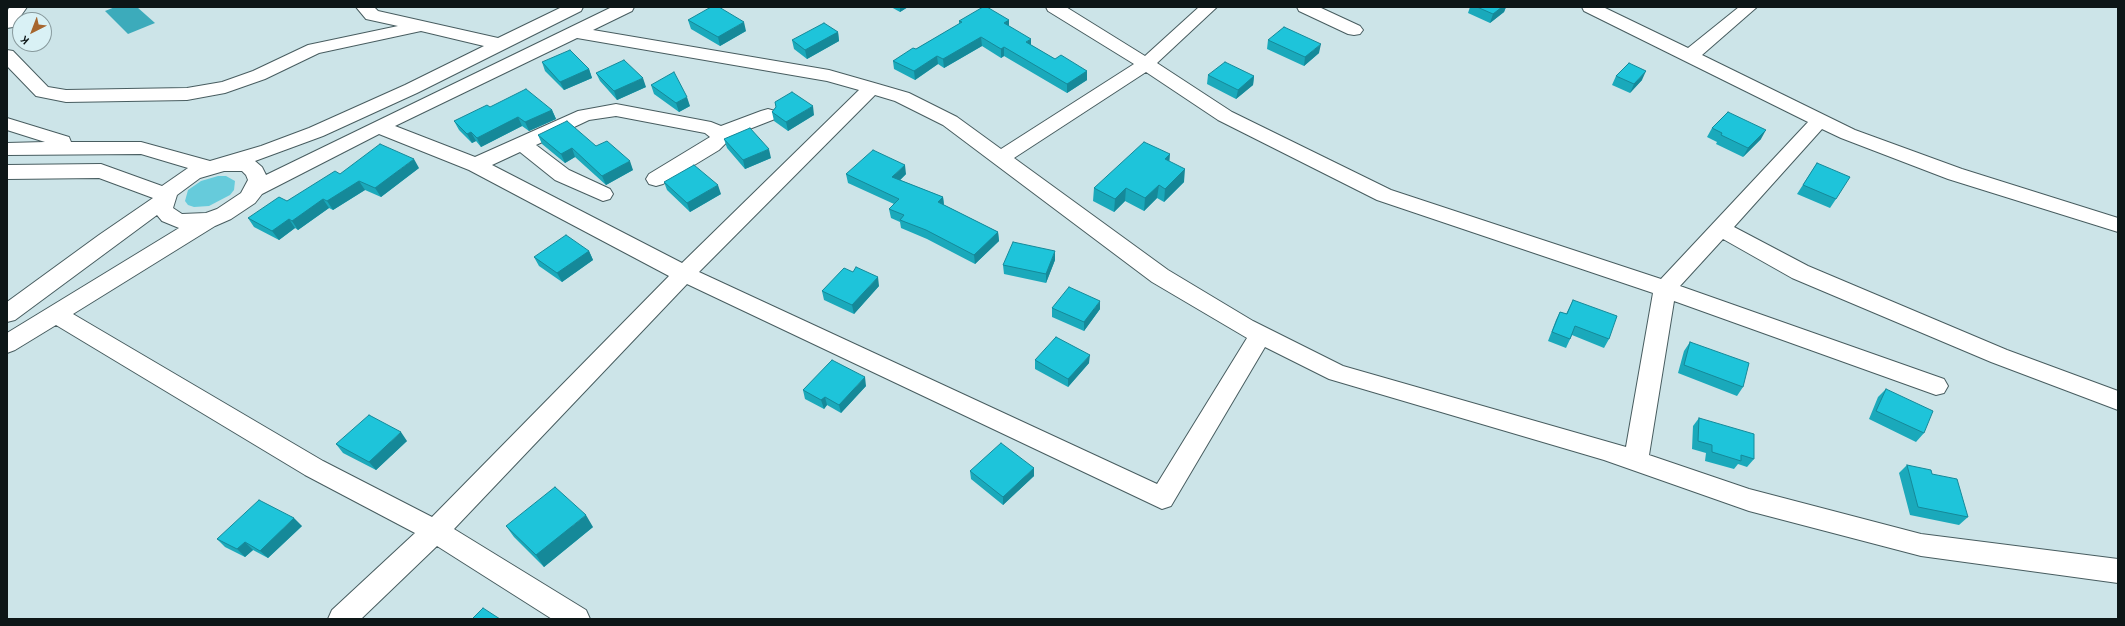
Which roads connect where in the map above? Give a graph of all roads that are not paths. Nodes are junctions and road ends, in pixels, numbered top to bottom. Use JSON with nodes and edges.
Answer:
{"nodes":[{"id":1,"x":19,"y":7,"type":"edge"},
{"id":2,"x":364,"y":7,"type":"edge"},
{"id":3,"x":575,"y":7,"type":"edge"},
{"id":4,"x":626,"y":7,"type":"edge"},
{"id":5,"x":1054,"y":7,"type":"edge"},
{"id":6,"x":1209,"y":7,"type":"edge"},
{"id":7,"x":1305,"y":7,"type":"edge"},
{"id":8,"x":1590,"y":7,"type":"edge"},
{"id":9,"x":1749,"y":7,"type":"edge"},
{"id":10,"x":7,"y":23,"type":"edge"},
{"id":11,"x":422,"y":26,"type":"junction"},
{"id":12,"x":1354,"y":30,"type":"dead end"},
{"id":13,"x":576,"y":32,"type":"junction"},
{"id":14,"x":500,"y":44,"type":"junction"},
{"id":15,"x":7,"y":55,"type":"edge"},
{"id":16,"x":1691,"y":55,"type":"junction"},
{"id":17,"x":1146,"y":64,"type":"junction"},
{"id":18,"x":872,"y":88,"type":"junction"},
{"id":19,"x":768,"y":115,"type":"dead end"},
{"id":20,"x":1820,"y":120,"type":"junction"},
{"id":21,"x":378,"y":127,"type":"junction"},
{"id":22,"x":9,"y":128,"type":"edge"},
{"id":23,"x":718,"y":134,"type":"junction"},
{"id":24,"x":521,"y":143,"type":"junction"},
{"id":25,"x":84,"y":147,"type":"junction"},
{"id":26,"x":7,"y":148,"type":"edge"},
{"id":27,"x":1000,"y":158,"type":"junction"},
{"id":28,"x":216,"y":165,"type":"junction"},
{"id":29,"x":476,"y":165,"type":"junction"},
{"id":30,"x":7,"y":172,"type":"edge"},
{"id":31,"x":656,"y":178,"type":"dead end"},
{"id":32,"x":255,"y":189,"type":"junction"},
{"id":33,"x":603,"y":194,"type":"dead end"},
{"id":34,"x":165,"y":198,"type":"junction"},
{"id":35,"x":209,"y":220,"type":"junction"},
{"id":36,"x":2118,"y":225,"type":"edge"},
{"id":37,"x":1720,"y":229,"type":"junction"},
{"id":38,"x":684,"y":274,"type":"junction"},
{"id":39,"x":1665,"y":289,"type":"junction"},
{"id":40,"x":7,"y":314,"type":"edge"},
{"id":41,"x":56,"y":314,"type":"junction"},
{"id":42,"x":1260,"y":335,"type":"junction"},
{"id":43,"x":7,"y":344,"type":"edge"},
{"id":44,"x":1936,"y":386,"type":"dead end"},
{"id":45,"x":2118,"y":401,"type":"edge"},
{"id":46,"x":1636,"y":461,"type":"junction"},
{"id":47,"x":435,"y":532,"type":"junction"},
{"id":48,"x":2118,"y":571,"type":"edge"},
{"id":49,"x":342,"y":619,"type":"edge"},
{"id":50,"x":576,"y":619,"type":"edge"}],
"edges":[{"from":1,"to":10,"type":"street"},
{"from":2,"to":11,"type":"street"},
{"from":3,"to":14,"type":"street"},
{"from":4,"to":13,"type":"street"},
{"from":5,"to":17,"type":"street"},
{"from":6,"to":17,"type":"street"},
{"from":7,"to":12,"type":"street"},
{"from":8,"to":16,"type":"street"},
{"from":9,"to":16,"type":"street"},
{"from":11,"to":14,"type":"street"},
{"from":11,"to":15,"type":"street"},
{"from":13,"to":18,"type":"street"},
{"from":13,"to":21,"type":"street"},
{"from":14,"to":28,"type":"street"},
{"from":16,"to":20,"type":"street"},
{"from":17,"to":27,"type":"street"},
{"from":17,"to":39,"type":"street"},
{"from":18,"to":27,"type":"street"},
{"from":18,"to":38,"type":"street"},
{"from":19,"to":23,"type":"street"},
{"from":20,"to":36,"type":"street"},
{"from":20,"to":37,"type":"street"},
{"from":21,"to":29,"type":"street"},
{"from":21,"to":32,"type":"street"},
{"from":22,"to":25,"type":"street"},
{"from":23,"to":24,"type":"street"},
{"from":23,"to":31,"type":"street"},
{"from":24,"to":29,"type":"street"},
{"from":24,"to":33,"type":"street"},
{"from":25,"to":26,"type":"street"},
{"from":25,"to":28,"type":"street"},
{"from":27,"to":42,"type":"street"},
{"from":28,"to":32,"type":"street"},
{"from":28,"to":34,"type":"street"},
{"from":29,"to":38,"type":"street"},
{"from":30,"to":34,"type":"street"},
{"from":32,"to":35,"type":"street"},
{"from":34,"to":35,"type":"street"},
{"from":34,"to":40,"type":"street"},
{"from":35,"to":41,"type":"street"},
{"from":37,"to":39,"type":"street"},
{"from":37,"to":45,"type":"street"},
{"from":38,"to":42,"type":"street"},
{"from":38,"to":47,"type":"street"},
{"from":39,"to":44,"type":"street"},
{"from":39,"to":46,"type":"street"},
{"from":41,"to":43,"type":"street"},
{"from":41,"to":47,"type":"street"},
{"from":42,"to":46,"type":"street"},
{"from":46,"to":48,"type":"street"},
{"from":47,"to":49,"type":"street"},
{"from":47,"to":50,"type":"street"}]}
